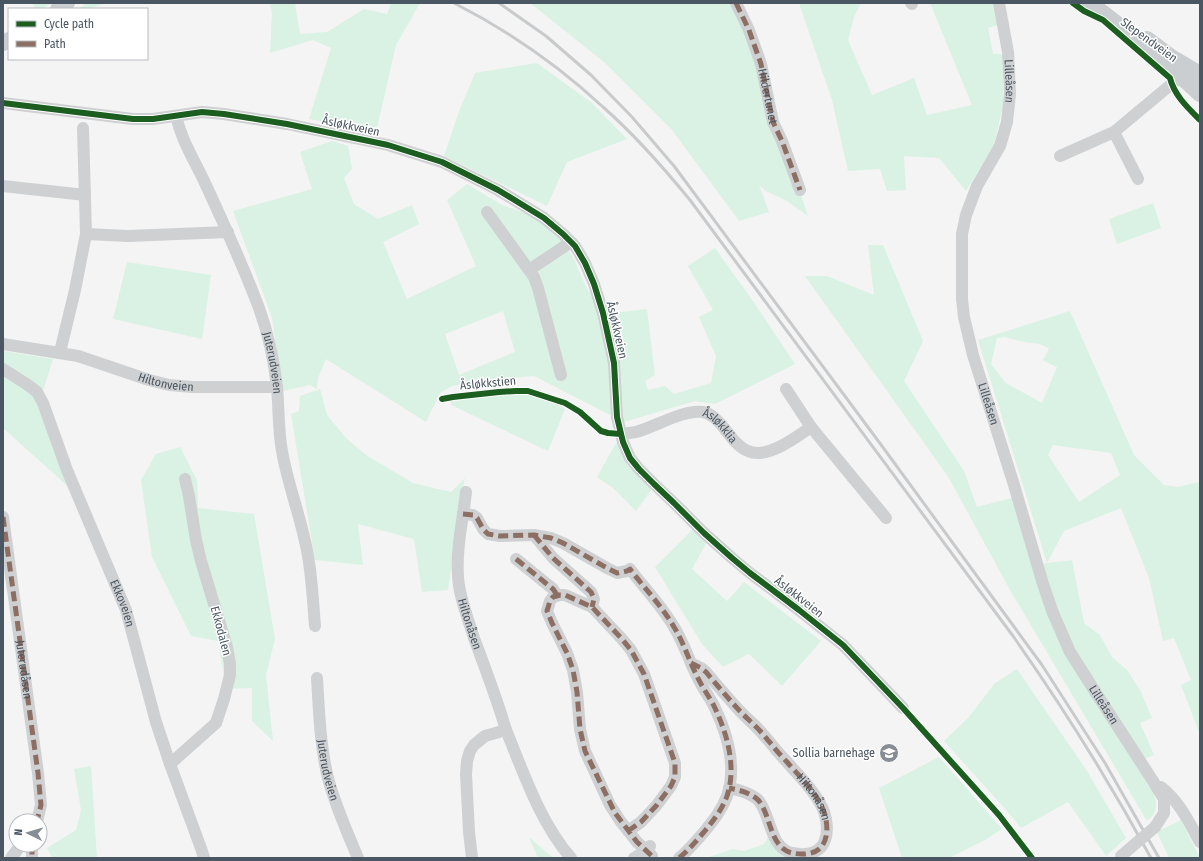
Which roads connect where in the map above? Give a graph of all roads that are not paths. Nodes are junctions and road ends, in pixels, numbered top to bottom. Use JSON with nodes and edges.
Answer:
{"nodes":[{"id":1,"x":736,"y":3,"type":"edge"},
{"id":2,"x":999,"y":3,"type":"edge"},
{"id":3,"x":1090,"y":3,"type":"edge"},
{"id":4,"x":1099,"y":3,"type":"edge"},
{"id":5,"x":1200,"y":74,"type":"edge"},
{"id":6,"x":1180,"y":77,"type":"junction"},
{"id":7,"x":1200,"y":94,"type":"edge"},
{"id":8,"x":3,"y":103,"type":"edge"},
{"id":9,"x":176,"y":116,"type":"junction"},
{"id":10,"x":83,"y":128,"type":"dead end"},
{"id":11,"x":1114,"y":132,"type":"junction"},
{"id":12,"x":1060,"y":156,"type":"dead end"},
{"id":13,"x":1138,"y":179,"type":"dead end"},
{"id":14,"x":3,"y":186,"type":"edge"},
{"id":15,"x":800,"y":190,"type":"dead end"},
{"id":16,"x":85,"y":195,"type":"junction"},
{"id":17,"x":487,"y":212,"type":"dead end"},
{"id":18,"x":228,"y":232,"type":"junction"},
{"id":19,"x":86,"y":234,"type":"junction"},
{"id":20,"x":572,"y":242,"type":"junction"},
{"id":21,"x":529,"y":270,"type":"junction"},
{"id":22,"x":3,"y":344,"type":"edge"},
{"id":23,"x":60,"y":352,"type":"junction"},
{"id":24,"x":3,"y":369,"type":"edge"},
{"id":25,"x":561,"y":375,"type":"dead end"},
{"id":26,"x":277,"y":387,"type":"junction"},
{"id":27,"x":786,"y":389,"type":"dead end"},
{"id":28,"x":811,"y":427,"type":"junction"},
{"id":29,"x":621,"y":434,"type":"junction"},
{"id":30,"x":185,"y":479,"type":"dead end"},
{"id":31,"x":466,"y":492,"type":"dead end"},
{"id":32,"x":464,"y":514,"type":"junction"},
{"id":33,"x":3,"y":517,"type":"edge"},
{"id":34,"x":886,"y":518,"type":"dead end"},
{"id":35,"x":534,"y":535,"type":"junction"},
{"id":36,"x":516,"y":559,"type":"dead end"},
{"id":37,"x":557,"y":595,"type":"junction"},
{"id":38,"x":592,"y":607,"type":"junction"},
{"id":39,"x":315,"y":626,"type":"dead end"},
{"id":40,"x":692,"y":663,"type":"junction"},
{"id":41,"x":317,"y":678,"type":"dead end"},
{"id":42,"x":903,"y":708,"type":"dead end"},
{"id":43,"x":506,"y":730,"type":"junction"},
{"id":44,"x":170,"y":764,"type":"junction"},
{"id":45,"x":1153,"y":781,"type":"junction"},
{"id":46,"x":729,"y":788,"type":"junction"},
{"id":47,"x":39,"y":813,"type":"edge"},
{"id":48,"x":628,"y":831,"type":"junction"},
{"id":49,"x":1200,"y":842,"type":"edge"},
{"id":50,"x":652,"y":853,"type":"edge"},
{"id":51,"x":1119,"y":857,"type":"edge"},
{"id":52,"x":204,"y":858,"type":"edge"},
{"id":53,"x":358,"y":858,"type":"edge"},
{"id":54,"x":472,"y":858,"type":"edge"},
{"id":55,"x":572,"y":858,"type":"edge"},
{"id":56,"x":634,"y":858,"type":"edge"},
{"id":57,"x":679,"y":858,"type":"edge"}],
"edges":[{"from":1,"to":15,"type":"street","name":"Hildertunet"},
{"from":2,"to":45,"type":"street","name":"Lilleåsen"},
{"from":3,"to":6,"type":"main road","name":"Slependveien"},
{"from":4,"to":5,"type":"main road","name":"Slependveien"},
{"from":6,"to":7,"type":"main road","name":"Slependveien"},
{"from":6,"to":11,"type":"street"},
{"from":8,"to":9,"type":"street","name":"Åsløkkveien"},
{"from":9,"to":18,"type":"street","name":"Juterudveien"},
{"from":9,"to":20,"type":"street","name":"Åsløkkveien"},
{"from":10,"to":16,"type":"street"},
{"from":11,"to":12,"type":"street"},
{"from":11,"to":13,"type":"street"},
{"from":14,"to":16,"type":"street"},
{"from":16,"to":19,"type":"street"},
{"from":17,"to":21,"type":"street"},
{"from":18,"to":19,"type":"street"},
{"from":18,"to":26,"type":"street","name":"Juterudveien"},
{"from":19,"to":23,"type":"street"},
{"from":20,"to":21,"type":"street"},
{"from":20,"to":29,"type":"street","name":"Åsløkkveien"},
{"from":21,"to":25,"type":"street"},
{"from":22,"to":23,"type":"street","name":"Hiltonveien"},
{"from":23,"to":26,"type":"street","name":"Hiltonveien"},
{"from":24,"to":44,"type":"street","name":"Ekkoveien"},
{"from":26,"to":39,"type":"street","name":"Juterudveien"},
{"from":27,"to":28,"type":"street"},
{"from":28,"to":29,"type":"street","name":"Åsløkklia"},
{"from":28,"to":34,"type":"street"},
{"from":29,"to":42,"type":"street","name":"Åsløkkveien"},
{"from":30,"to":44,"type":"street","name":"Ekkodalen"},
{"from":31,"to":32,"type":"street","name":"Hiltonåsen"},
{"from":32,"to":35,"type":"street","name":"Hiltonåsen"},
{"from":32,"to":43,"type":"street","name":"Hiltonåsen"},
{"from":33,"to":47,"type":"street","name":"Juterudåsen"},
{"from":35,"to":38,"type":"street"},
{"from":35,"to":40,"type":"street","name":"Hiltonåsen"},
{"from":36,"to":37,"type":"street"},
{"from":37,"to":38,"type":"street"},
{"from":37,"to":48,"type":"street"},
{"from":38,"to":48,"type":"street"},
{"from":40,"to":46,"type":"street","name":"Hiltonåsen"},
{"from":40,"to":46,"type":"street","name":"Hiltonåsen"},
{"from":41,"to":53,"type":"street","name":"Juterudveien"},
{"from":43,"to":54,"type":"street"},
{"from":43,"to":55,"type":"street","name":"Hiltonåsen"},
{"from":44,"to":52,"type":"street","name":"Ekkoveien"},
{"from":45,"to":49,"type":"street","name":"Lilleåsen"},
{"from":45,"to":51,"type":"street","name":"Lilleåsen","bridge":true},
{"from":46,"to":57,"type":"street","name":"Hiltonåsen"},
{"from":48,"to":50,"type":"street","bridge":true},
{"from":50,"to":56,"type":"street"}]}
